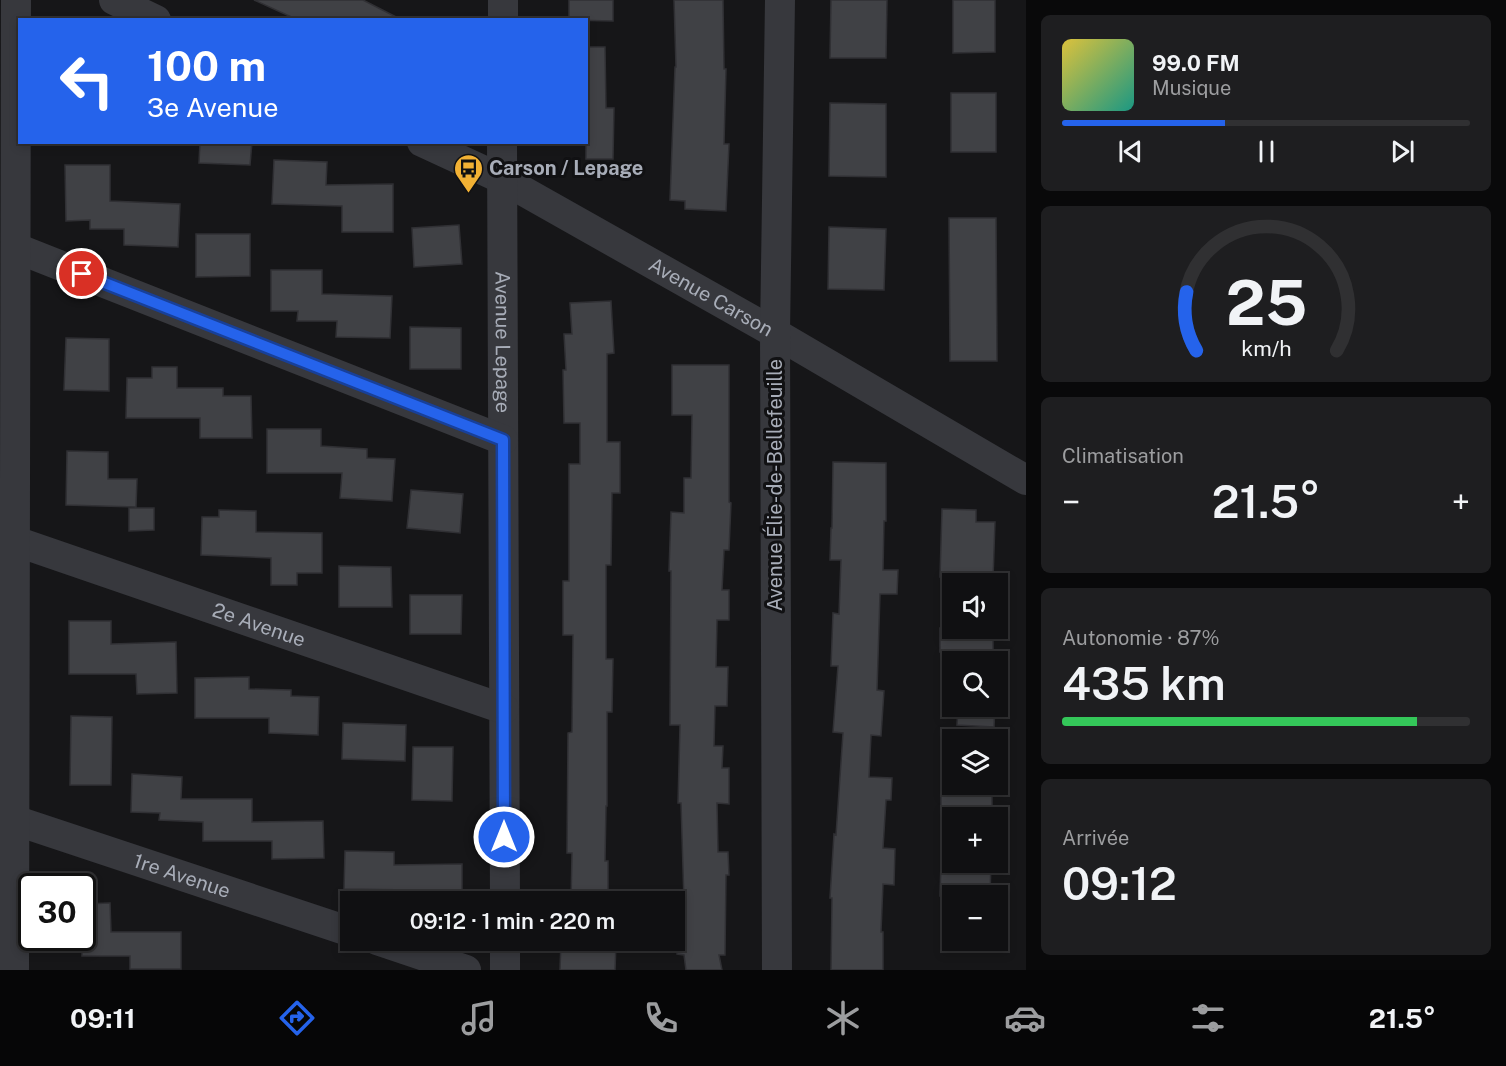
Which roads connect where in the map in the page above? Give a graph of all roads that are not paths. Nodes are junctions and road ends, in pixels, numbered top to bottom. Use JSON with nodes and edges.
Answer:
{"nodes":[{"id":1,"x":16,"y":0,"type":"edge"},
{"id":2,"x":114,"y":0,"type":"edge"},
{"id":3,"x":503,"y":0,"type":"edge"},
{"id":4,"x":780,"y":0,"type":"edge"},
{"id":5,"x":152,"y":18,"type":"edge"},
{"id":6,"x":503,"y":18,"type":"edge"},
{"id":7,"x":426,"y":144,"type":"edge"},
{"id":8,"x":502,"y":144,"type":"edge"},
{"id":9,"x":502,"y":179,"type":"junction"},
{"id":10,"x":16,"y":248,"type":"junction"},
{"id":11,"x":775,"y":333,"type":"junction"},
{"id":12,"x":503,"y":440,"type":"junction"},
{"id":13,"x":1026,"y":480,"type":"edge"},
{"id":14,"x":15,"y":541,"type":"junction"},
{"id":15,"x":504,"y":709,"type":"junction"},
{"id":16,"x":14,"y":820,"type":"junction"},
{"id":17,"x":505,"y":891,"type":"edge"},
{"id":18,"x":340,"y":928,"type":"edge"},
{"id":19,"x":410,"y":951,"type":"edge"},
{"id":20,"x":505,"y":951,"type":"edge"},
{"id":21,"x":14,"y":970,"type":"edge"},
{"id":22,"x":466,"y":970,"type":"edge"},
{"id":23,"x":505,"y":970,"type":"edge"},
{"id":24,"x":777,"y":970,"type":"edge"}],
"edges":[{"from":1,"to":10,"type":"street"},
{"from":2,"to":5,"type":"street"},
{"from":3,"to":6,"type":"street"},
{"from":4,"to":11,"type":"street","name":"Avenue Élie-de-Bellefeuille"},
{"from":7,"to":9,"type":"street","name":"Avenue Carson"},
{"from":8,"to":9,"type":"street","name":"Avenue Lepage"},
{"from":9,"to":11,"type":"street","name":"Avenue Carson"},
{"from":9,"to":12,"type":"street","name":"Avenue Lepage"},
{"from":10,"to":12,"type":"street"},
{"from":10,"to":14,"type":"street"},
{"from":11,"to":13,"type":"street","name":"Avenue Carson"},
{"from":11,"to":24,"type":"street","name":"Avenue Élie-de-Bellefeuille"},
{"from":12,"to":15,"type":"street","name":"Avenue Lepage"},
{"from":14,"to":15,"type":"street","name":"2e Avenue"},
{"from":14,"to":16,"type":"street"},
{"from":15,"to":17,"type":"street","name":"Avenue Lepage"},
{"from":16,"to":18,"type":"street","name":"1re Avenue"},
{"from":16,"to":21,"type":"street"},
{"from":19,"to":22,"type":"street"},
{"from":20,"to":23,"type":"street"}]}
